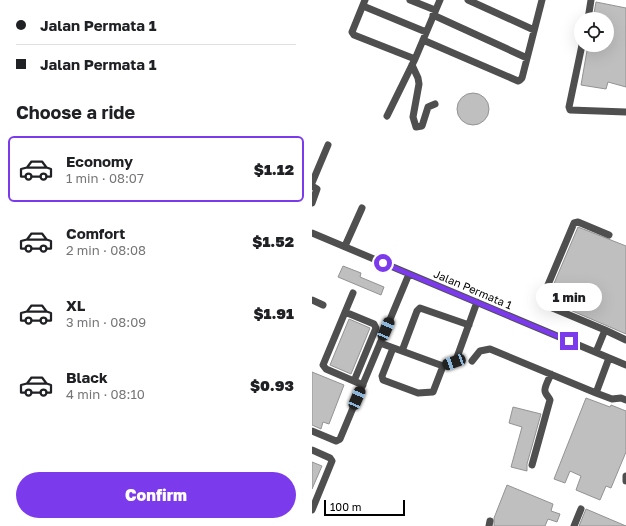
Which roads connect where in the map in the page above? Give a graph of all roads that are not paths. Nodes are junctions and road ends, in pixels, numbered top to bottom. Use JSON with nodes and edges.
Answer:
{"nodes":[{"id":1,"x":410,"y":0,"type":"edge"},
{"id":2,"x":440,"y":0,"type":"edge"},
{"id":3,"x":468,"y":0,"type":"edge"},
{"id":4,"x":592,"y":0,"type":"edge"},
{"id":5,"x":539,"y":1,"type":"edge"},
{"id":6,"x":364,"y":3,"type":"edge"},
{"id":7,"x":434,"y":12,"type":"junction"},
{"id":8,"x":589,"y":12,"type":"edge"},
{"id":9,"x":534,"y":30,"type":"junction"},
{"id":10,"x":426,"y":32,"type":"junction"},
{"id":11,"x":423,"y":40,"type":"junction"},
{"id":12,"x":581,"y":52,"type":"edge"},
{"id":13,"x":527,"y":58,"type":"junction"},
{"id":14,"x":413,"y":62,"type":"junction"},
{"id":15,"x":435,"y":104,"type":"dead end"},
{"id":16,"x":626,"y":112,"type":"edge"},
{"id":17,"x":387,"y":116,"type":"dead end"},
{"id":18,"x":328,"y":145,"type":"dead end"},
{"id":19,"x":312,"y":184,"type":"edge"},
{"id":20,"x":312,"y":203,"type":"edge"},
{"id":21,"x":362,"y":208,"type":"dead end"},
{"id":22,"x":312,"y":233,"type":"edge"},
{"id":23,"x":609,"y":235,"type":"dead end"},
{"id":24,"x":345,"y":246,"type":"junction"},
{"id":25,"x":409,"y":274,"type":"junction"},
{"id":26,"x":353,"y":293,"type":"dead end"},
{"id":27,"x":312,"y":300,"type":"edge"},
{"id":28,"x":477,"y":302,"type":"junction"},
{"id":29,"x":323,"y":305,"type":"dead end"},
{"id":30,"x":345,"y":312,"type":"junction"},
{"id":31,"x":469,"y":325,"type":"junction"},
{"id":32,"x":605,"y":330,"type":"junction"},
{"id":33,"x":626,"y":340,"type":"edge"},
{"id":34,"x":380,"y":343,"type":"junction"},
{"id":35,"x":393,"y":348,"type":"junction"},
{"id":36,"x":402,"y":351,"type":"junction"},
{"id":37,"x":596,"y":352,"type":"junction"},
{"id":38,"x":609,"y":358,"type":"junction"},
{"id":39,"x":472,"y":361,"type":"dead end"},
{"id":40,"x":626,"y":365,"type":"edge"},
{"id":41,"x":443,"y":366,"type":"junction"},
{"id":42,"x":551,"y":374,"type":"junction"},
{"id":43,"x":354,"y":381,"type":"junction"},
{"id":44,"x":363,"y":385,"type":"junction"},
{"id":45,"x":596,"y":393,"type":"junction"},
{"id":46,"x":626,"y":400,"type":"edge"},
{"id":47,"x":312,"y":431,"type":"edge"},
{"id":48,"x":312,"y":450,"type":"edge"},
{"id":49,"x":532,"y":465,"type":"dead end"},
{"id":50,"x":626,"y":476,"type":"edge"},
{"id":51,"x":626,"y":481,"type":"edge"},
{"id":52,"x":581,"y":509,"type":"dead end"},
{"id":53,"x":312,"y":510,"type":"edge"},
{"id":54,"x":574,"y":526,"type":"edge"}],
"edges":[{"from":1,"to":7,"type":"street"},
{"from":2,"to":7,"type":"street"},
{"from":3,"to":9,"type":"street"},
{"from":4,"to":8,"type":"street"},
{"from":5,"to":9,"type":"street"},
{"from":6,"to":10,"type":"street"},
{"from":6,"to":14,"type":"street"},
{"from":7,"to":10,"type":"street"},
{"from":7,"to":13,"type":"street"},
{"from":9,"to":13,"type":"street"},
{"from":10,"to":11,"type":"street"},
{"from":11,"to":13,"type":"street"},
{"from":11,"to":14,"type":"street"},
{"from":12,"to":16,"type":"street"},
{"from":14,"to":15,"type":"street"},
{"from":14,"to":17,"type":"street"},
{"from":18,"to":19,"type":"street"},
{"from":19,"to":20,"type":"street"},
{"from":21,"to":24,"type":"street"},
{"from":22,"to":24,"type":"street","name":"Jalan Permata 1"},
{"from":23,"to":32,"type":"street"},
{"from":24,"to":25,"type":"street","name":"Jalan Permata 1"},
{"from":25,"to":28,"type":"street","name":"Jalan Permata 1"},
{"from":25,"to":34,"type":"street"},
{"from":26,"to":30,"type":"street"},
{"from":27,"to":29,"type":"street"},
{"from":28,"to":31,"type":"street"},
{"from":28,"to":37,"type":"street","name":"Jalan Permata 1"},
{"from":30,"to":43,"type":"street"},
{"from":30,"to":43,"type":"street"},
{"from":31,"to":36,"type":"street"},
{"from":31,"to":41,"type":"street"},
{"from":32,"to":33,"type":"street"},
{"from":32,"to":37,"type":"street"},
{"from":34,"to":35,"type":"street"},
{"from":34,"to":44,"type":"street"},
{"from":35,"to":36,"type":"street"},
{"from":35,"to":41,"type":"street"},
{"from":36,"to":41,"type":"street"},
{"from":37,"to":38,"type":"street","name":"Jalan Permata 1"},
{"from":38,"to":40,"type":"street","name":"Jalan Permata 1"},
{"from":38,"to":45,"type":"street"},
{"from":39,"to":42,"type":"street"},
{"from":42,"to":45,"type":"street"},
{"from":42,"to":49,"type":"street"},
{"from":43,"to":44,"type":"street"},
{"from":44,"to":47,"type":"street"},
{"from":45,"to":46,"type":"street"},
{"from":48,"to":53,"type":"street"},
{"from":50,"to":51,"type":"street"},
{"from":52,"to":54,"type":"street"}]}
